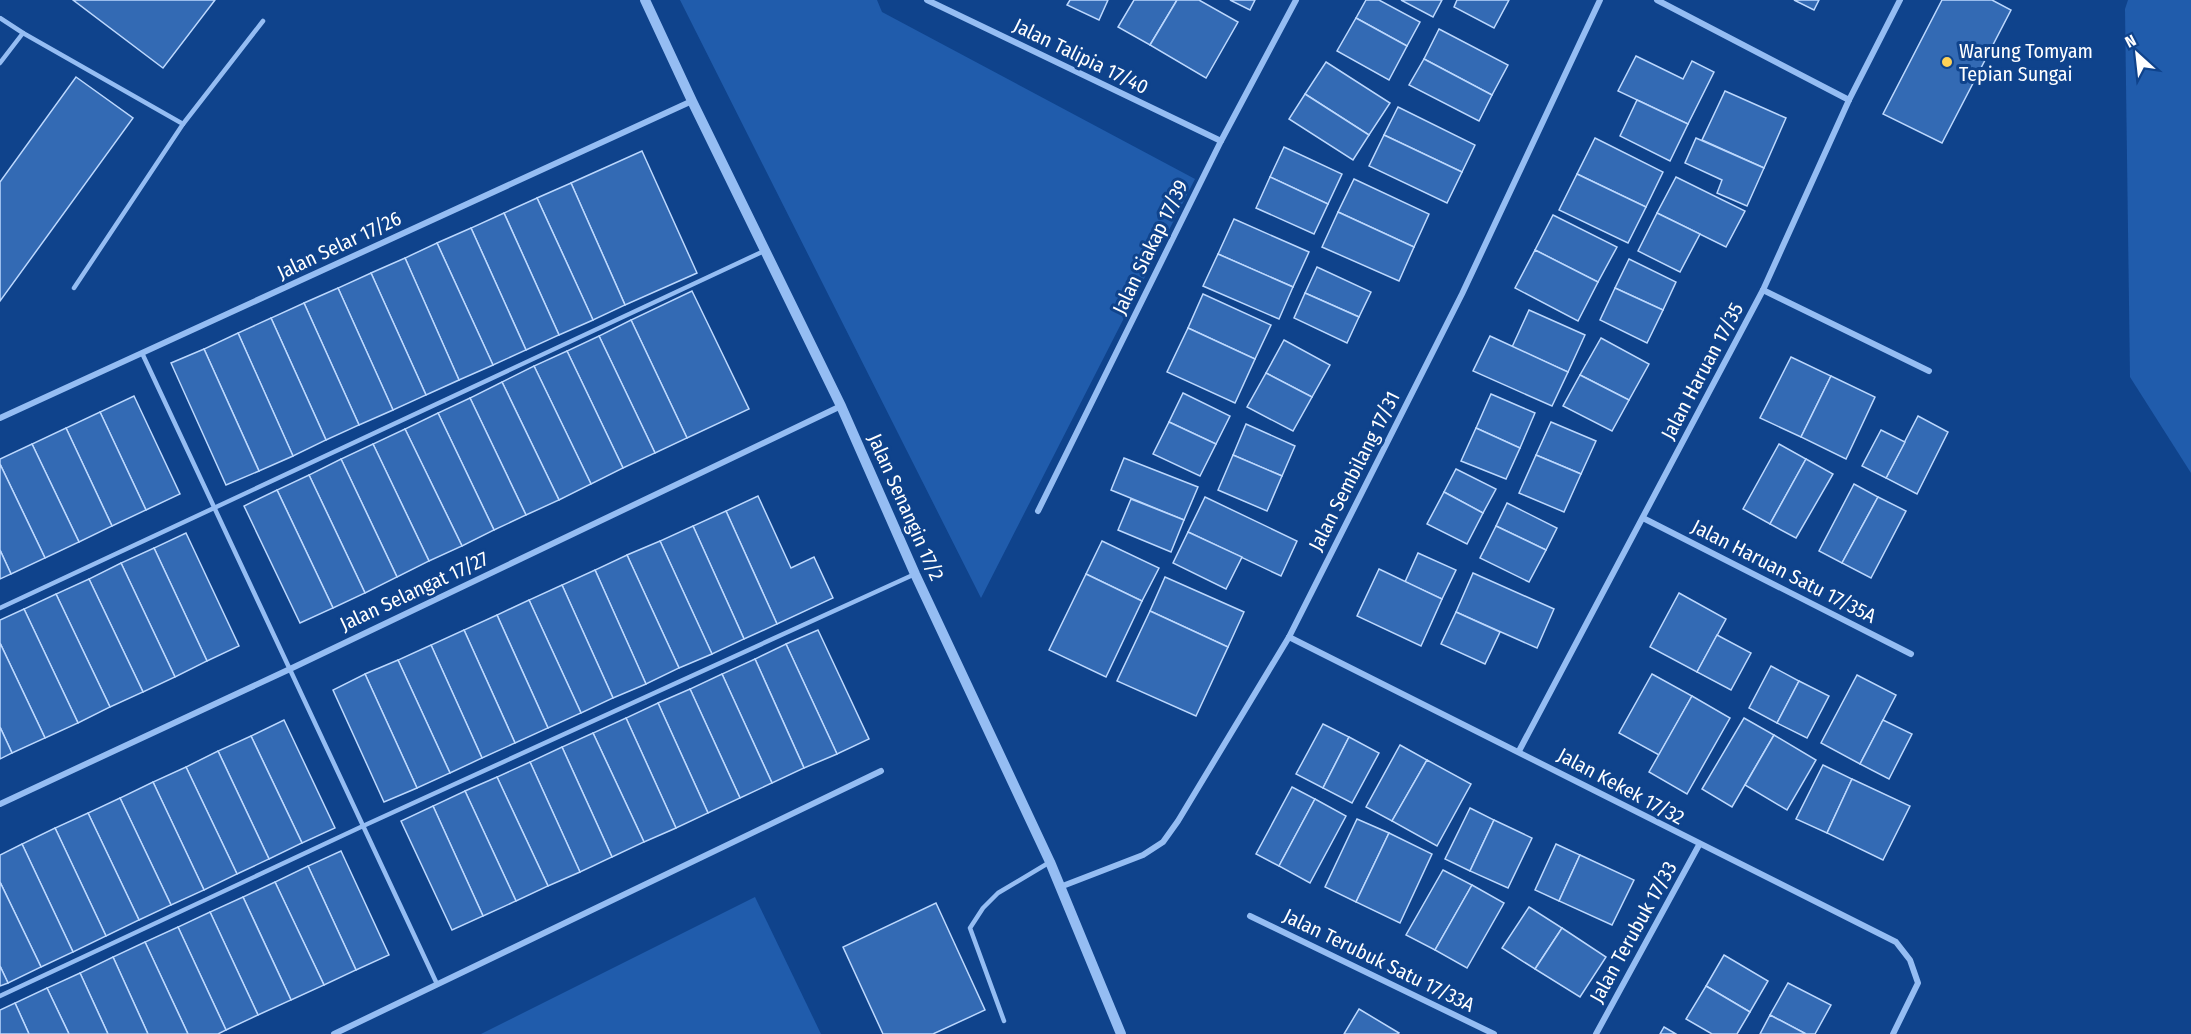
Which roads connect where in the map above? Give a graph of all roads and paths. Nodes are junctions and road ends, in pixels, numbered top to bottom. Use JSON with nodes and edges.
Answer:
{"nodes":[{"id":1,"x":645,"y":0,"type":"edge"},
{"id":2,"x":927,"y":0,"type":"edge"},
{"id":3,"x":1296,"y":0,"type":"edge"},
{"id":4,"x":1600,"y":0,"type":"edge"},
{"id":5,"x":1657,"y":0,"type":"edge"},
{"id":6,"x":1900,"y":0,"type":"edge"},
{"id":7,"x":0,"y":18,"type":"edge"},
{"id":8,"x":263,"y":21,"type":"dead end"},
{"id":9,"x":23,"y":33,"type":"junction"},
{"id":10,"x":0,"y":63,"type":"edge"},
{"id":11,"x":1849,"y":100,"type":"junction"},
{"id":12,"x":692,"y":101,"type":"junction"},
{"id":13,"x":183,"y":124,"type":"junction"},
{"id":14,"x":1221,"y":141,"type":"junction"},
{"id":15,"x":765,"y":250,"type":"junction"},
{"id":16,"x":74,"y":288,"type":"dead end"},
{"id":17,"x":1763,"y":290,"type":"junction"},
{"id":18,"x":142,"y":353,"type":"junction"},
{"id":19,"x":1929,"y":371,"type":"dead end"},
{"id":20,"x":841,"y":406,"type":"junction"},
{"id":21,"x":0,"y":418,"type":"edge"},
{"id":22,"x":214,"y":508,"type":"junction"},
{"id":23,"x":1038,"y":511,"type":"dead end"},
{"id":24,"x":1643,"y":518,"type":"junction"},
{"id":25,"x":915,"y":574,"type":"junction"},
{"id":26,"x":0,"y":608,"type":"edge"},
{"id":27,"x":1289,"y":637,"type":"junction"},
{"id":28,"x":1911,"y":654,"type":"dead end"},
{"id":29,"x":290,"y":669,"type":"junction"},
{"id":30,"x":1519,"y":751,"type":"junction"},
{"id":31,"x":880,"y":771,"type":"dead end"},
{"id":32,"x":0,"y":804,"type":"edge"},
{"id":33,"x":363,"y":826,"type":"junction"},
{"id":34,"x":1699,"y":845,"type":"junction"},
{"id":35,"x":1050,"y":862,"type":"junction"},
{"id":36,"x":1060,"y":887,"type":"junction"},
{"id":37,"x":1250,"y":916,"type":"dead end"},
{"id":38,"x":437,"y":984,"type":"junction"},
{"id":39,"x":0,"y":996,"type":"edge"},
{"id":40,"x":1004,"y":1021,"type":"dead end"},
{"id":41,"x":334,"y":1034,"type":"edge"},
{"id":42,"x":1121,"y":1034,"type":"edge"},
{"id":43,"x":1494,"y":1034,"type":"edge"},
{"id":44,"x":1596,"y":1034,"type":"edge"},
{"id":45,"x":1893,"y":1034,"type":"edge"}],
"edges":[{"from":1,"to":12,"type":"street","name":"Jalan Senangin 17/2"},
{"from":2,"to":14,"type":"street","name":"Jalan Talipia 17/40"},
{"from":3,"to":14,"type":"street","name":"Jalan Siakap 17/39"},
{"from":4,"to":27,"type":"street","name":"Jalan Sembilang 17/31"},
{"from":5,"to":11,"type":"street"},
{"from":6,"to":11,"type":"street","name":"Jalan Haruan 17/35"},
{"from":7,"to":9,"type":"lane"},
{"from":8,"to":13,"type":"lane"},
{"from":9,"to":10,"type":"lane"},
{"from":9,"to":13,"type":"lane"},
{"from":11,"to":17,"type":"street","name":"Jalan Haruan 17/35"},
{"from":12,"to":15,"type":"street","name":"Jalan Senangin 17/2"},
{"from":12,"to":18,"type":"street","name":"Jalan Selar 17/26"},
{"from":13,"to":16,"type":"lane"},
{"from":14,"to":23,"type":"street","name":"Jalan Siakap 17/39"},
{"from":15,"to":20,"type":"street","name":"Jalan Senangin 17/2"},
{"from":15,"to":22,"type":"lane"},
{"from":17,"to":19,"type":"street"},
{"from":17,"to":24,"type":"street","name":"Jalan Haruan 17/35"},
{"from":18,"to":21,"type":"street","name":"Jalan Selar 17/26"},
{"from":18,"to":22,"type":"lane"},
{"from":20,"to":25,"type":"street","name":"Jalan Senangin 17/2"},
{"from":20,"to":29,"type":"street","name":"Jalan Selangat 17/27"},
{"from":22,"to":26,"type":"lane"},
{"from":22,"to":29,"type":"lane"},
{"from":24,"to":28,"type":"street","name":"Jalan Haruan Satu 17/35A"},
{"from":24,"to":30,"type":"street","name":"Jalan Haruan 17/35"},
{"from":25,"to":33,"type":"lane"},
{"from":25,"to":35,"type":"street","name":"Jalan Senangin 17/2"},
{"from":27,"to":30,"type":"street","name":"Jalan Kekek 17/32"},
{"from":27,"to":36,"type":"street","name":"Jalan Sembilang 17/31"},
{"from":29,"to":32,"type":"street","name":"Jalan Selangat 17/27"},
{"from":29,"to":33,"type":"lane"},
{"from":30,"to":34,"type":"street","name":"Jalan Kekek 17/32"},
{"from":31,"to":38,"type":"street"},
{"from":33,"to":38,"type":"lane"},
{"from":33,"to":39,"type":"lane"},
{"from":34,"to":44,"type":"street","name":"Jalan Terubuk 17/33"},
{"from":34,"to":45,"type":"street","name":"Jalan Kekek 17/32"},
{"from":35,"to":36,"type":"street","name":"Jalan Senangin 17/2"},
{"from":35,"to":40,"type":"lane"},
{"from":36,"to":42,"type":"street","name":"Jalan Senangin 17/2"},
{"from":37,"to":43,"type":"street","name":"Jalan Terubuk Satu 17/33A"},
{"from":38,"to":41,"type":"street"}]}
